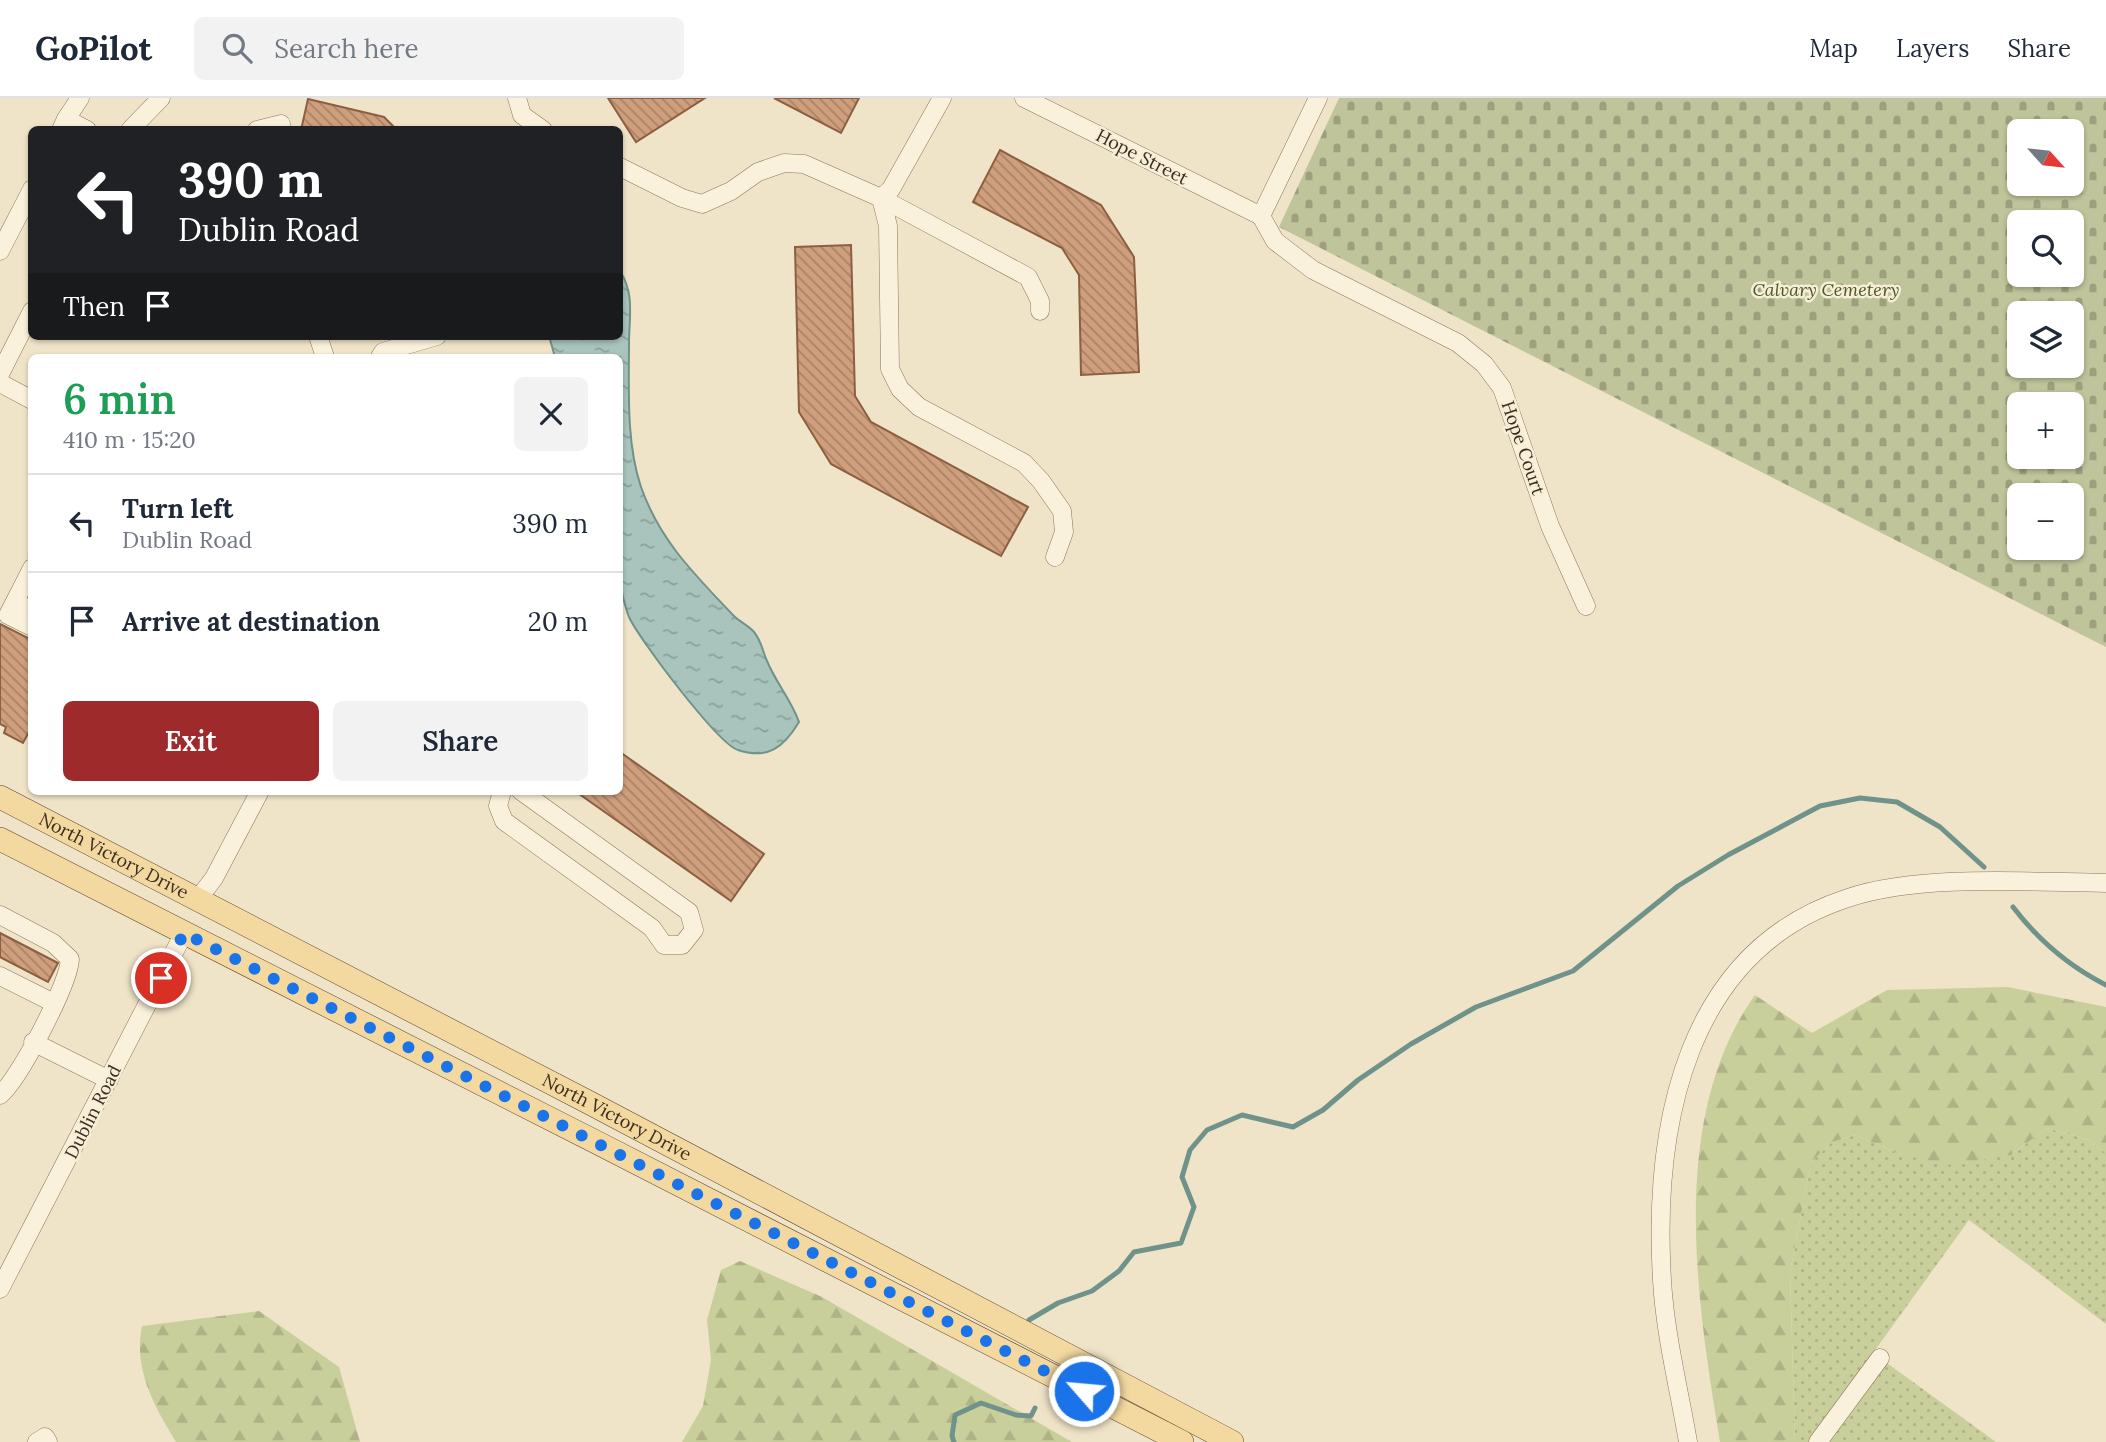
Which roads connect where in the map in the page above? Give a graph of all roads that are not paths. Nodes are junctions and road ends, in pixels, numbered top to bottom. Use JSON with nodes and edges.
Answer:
{"nodes":[{"id":1,"x":80,"y":98,"type":"edge"},
{"id":2,"x":161,"y":98,"type":"edge"},
{"id":3,"x":517,"y":98,"type":"edge"},
{"id":4,"x":942,"y":98,"type":"edge"},
{"id":5,"x":1024,"y":98,"type":"edge"},
{"id":6,"x":1318,"y":98,"type":"edge"},
{"id":7,"x":64,"y":124,"type":"edge"},
{"id":8,"x":281,"y":124,"type":"dead end"},
{"id":9,"x":134,"y":126,"type":"edge"},
{"id":10,"x":273,"y":126,"type":"edge"},
{"id":11,"x":537,"y":126,"type":"edge"},
{"id":12,"x":623,"y":168,"type":"edge"},
{"id":13,"x":28,"y":197,"type":"edge"},
{"id":14,"x":881,"y":198,"type":"junction"},
{"id":15,"x":1261,"y":216,"type":"junction"},
{"id":16,"x":0,"y":251,"type":"edge"},
{"id":17,"x":1040,"y":311,"type":"dead end"},
{"id":18,"x":28,"y":319,"type":"edge"},
{"id":19,"x":423,"y":340,"type":"edge"},
{"id":20,"x":382,"y":354,"type":"edge"},
{"id":21,"x":0,"y":374,"type":"edge"},
{"id":22,"x":0,"y":383,"type":"edge"},
{"id":23,"x":28,"y":398,"type":"edge"},
{"id":24,"x":1055,"y":557,"type":"dead end"},
{"id":25,"x":28,"y":576,"type":"edge"},
{"id":26,"x":1586,"y":606,"type":"dead end"},
{"id":27,"x":28,"y":618,"type":"edge"},
{"id":28,"x":258,"y":795,"type":"edge"},
{"id":29,"x":501,"y":795,"type":"edge"},
{"id":30,"x":527,"y":795,"type":"edge"},
{"id":31,"x":0,"y":797,"type":"edge"},
{"id":32,"x":0,"y":839,"type":"edge"},
{"id":33,"x":2106,"y":883,"type":"edge"},
{"id":34,"x":198,"y":899,"type":"junction"},
{"id":35,"x":0,"y":915,"type":"edge"},
{"id":36,"x":184,"y":933,"type":"junction"},
{"id":37,"x":0,"y":975,"type":"edge"},
{"id":38,"x":54,"y":1003,"type":"junction"},
{"id":39,"x":33,"y":1042,"type":"junction"},
{"id":40,"x":6,"y":1077,"type":"edge"},
{"id":41,"x":109,"y":1080,"type":"junction"},
{"id":42,"x":0,"y":1095,"type":"edge"},
{"id":43,"x":0,"y":1289,"type":"edge"},
{"id":44,"x":1880,"y":1358,"type":"dead end"},
{"id":45,"x":1225,"y":1438,"type":"edge"},
{"id":46,"x":37,"y":1442,"type":"edge"},
{"id":47,"x":48,"y":1442,"type":"edge"},
{"id":48,"x":1182,"y":1442,"type":"edge"},
{"id":49,"x":1688,"y":1442,"type":"edge"},
{"id":50,"x":1818,"y":1442,"type":"edge"}],
"edges":[{"from":1,"to":7,"type":"street"},
{"from":2,"to":9,"type":"street"},
{"from":3,"to":11,"type":"street"},
{"from":4,"to":14,"type":"street"},
{"from":5,"to":15,"type":"street","name":"Hope Street"},
{"from":6,"to":15,"type":"street"},
{"from":8,"to":10,"type":"street"},
{"from":12,"to":14,"type":"street"},
{"from":13,"to":16,"type":"street"},
{"from":14,"to":17,"type":"street"},
{"from":14,"to":24,"type":"street"},
{"from":15,"to":26,"type":"street","name":"Hope Court"},
{"from":18,"to":21,"type":"street"},
{"from":19,"to":20,"type":"street"},
{"from":22,"to":23,"type":"street"},
{"from":25,"to":27,"type":"street"},
{"from":28,"to":34,"type":"street"},
{"from":29,"to":30,"type":"street"},
{"from":31,"to":34,"type":"main road","name":"North Victory Drive"},
{"from":32,"to":36,"type":"main road","name":"North Victory Drive"},
{"from":33,"to":49,"type":"street"},
{"from":34,"to":45,"type":"main road","name":"North Victory Drive"},
{"from":35,"to":38,"type":"street"},
{"from":36,"to":41,"type":"street","name":"Dublin Road"},
{"from":36,"to":48,"type":"main road","name":"North Victory Drive"},
{"from":37,"to":38,"type":"street"},
{"from":38,"to":39,"type":"street"},
{"from":39,"to":40,"type":"street"},
{"from":39,"to":41,"type":"street"},
{"from":40,"to":42,"type":"street"},
{"from":41,"to":43,"type":"street","name":"Dublin Road"},
{"from":44,"to":50,"type":"street"},
{"from":46,"to":47,"type":"street"}]}
